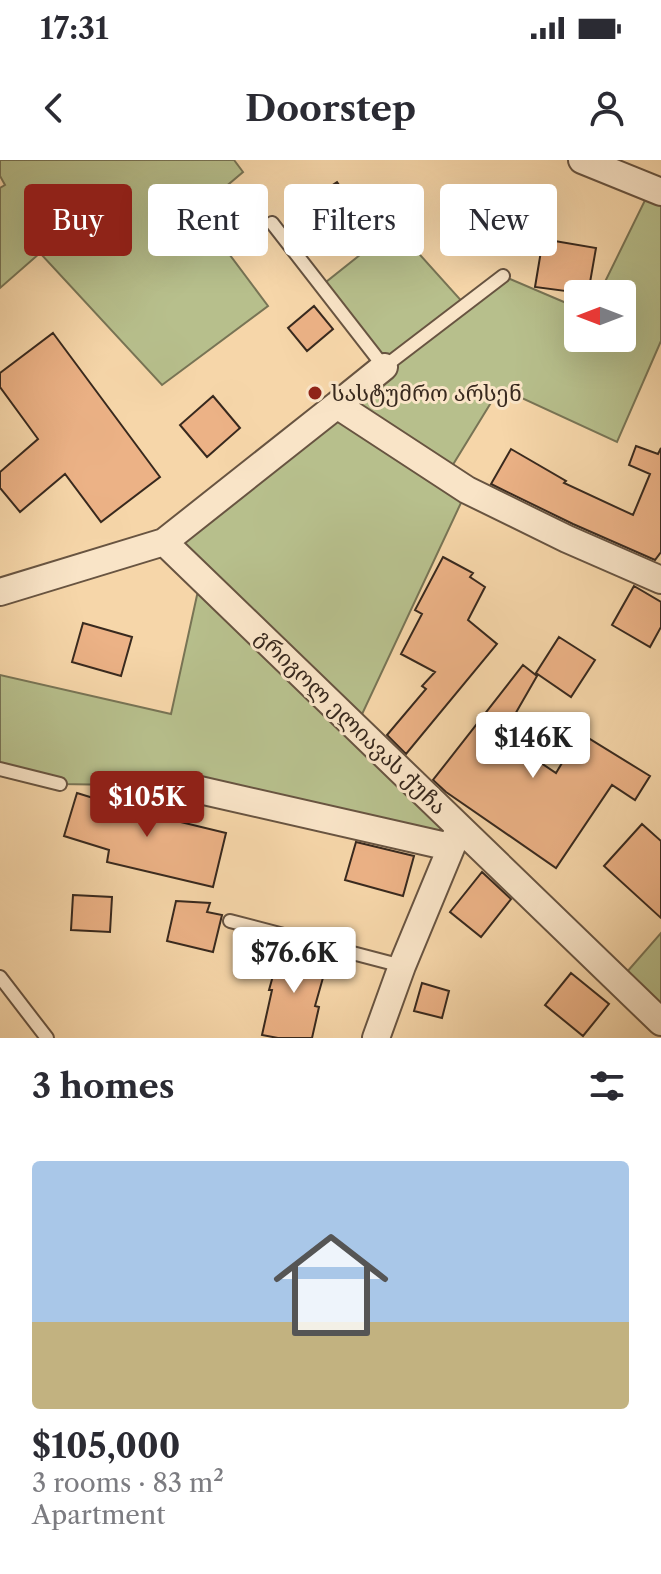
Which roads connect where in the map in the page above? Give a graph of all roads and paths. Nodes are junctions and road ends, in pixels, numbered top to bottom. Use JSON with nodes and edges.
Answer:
{"nodes":[{"id":1,"x":582,"y":160,"type":"edge"},
{"id":2,"x":661,"y":192,"type":"edge"},
{"id":3,"x":272,"y":223,"type":"dead end"},
{"id":4,"x":503,"y":276,"type":"dead end"},
{"id":5,"x":384,"y":367,"type":"junction"},
{"id":6,"x":337,"y":405,"type":"junction"},
{"id":7,"x":164,"y":542,"type":"junction"},
{"id":8,"x":661,"y":580,"type":"edge"},
{"id":9,"x":0,"y":592,"type":"edge"},
{"id":10,"x":0,"y":769,"type":"edge"},
{"id":11,"x":60,"y":784,"type":"dead end"},
{"id":12,"x":182,"y":786,"type":"dead end"},
{"id":13,"x":455,"y":838,"type":"junction"},
{"id":14,"x":230,"y":921,"type":"dead end"},
{"id":15,"x":402,"y":966,"type":"junction"},
{"id":16,"x":0,"y":977,"type":"edge"},
{"id":17,"x":661,"y":1022,"type":"edge"},
{"id":18,"x":47,"y":1038,"type":"edge"},
{"id":19,"x":376,"y":1038,"type":"edge"}],
"edges":[{"from":1,"to":2,"type":"street"},
{"from":3,"to":5,"type":"lane"},
{"from":4,"to":5,"type":"lane"},
{"from":5,"to":6,"type":"street"},
{"from":6,"to":7,"type":"street"},
{"from":6,"to":8,"type":"street"},
{"from":7,"to":9,"type":"street"},
{"from":7,"to":13,"type":"street","name":"გრიგოლ ელიავას ქუჩა"},
{"from":10,"to":11,"type":"lane"},
{"from":12,"to":13,"type":"street"},
{"from":13,"to":15,"type":"street"},
{"from":13,"to":17,"type":"street","name":"გრიგოლ ელიავას ქუჩა"},
{"from":14,"to":15,"type":"lane"},
{"from":15,"to":19,"type":"street"},
{"from":16,"to":18,"type":"lane"}]}
